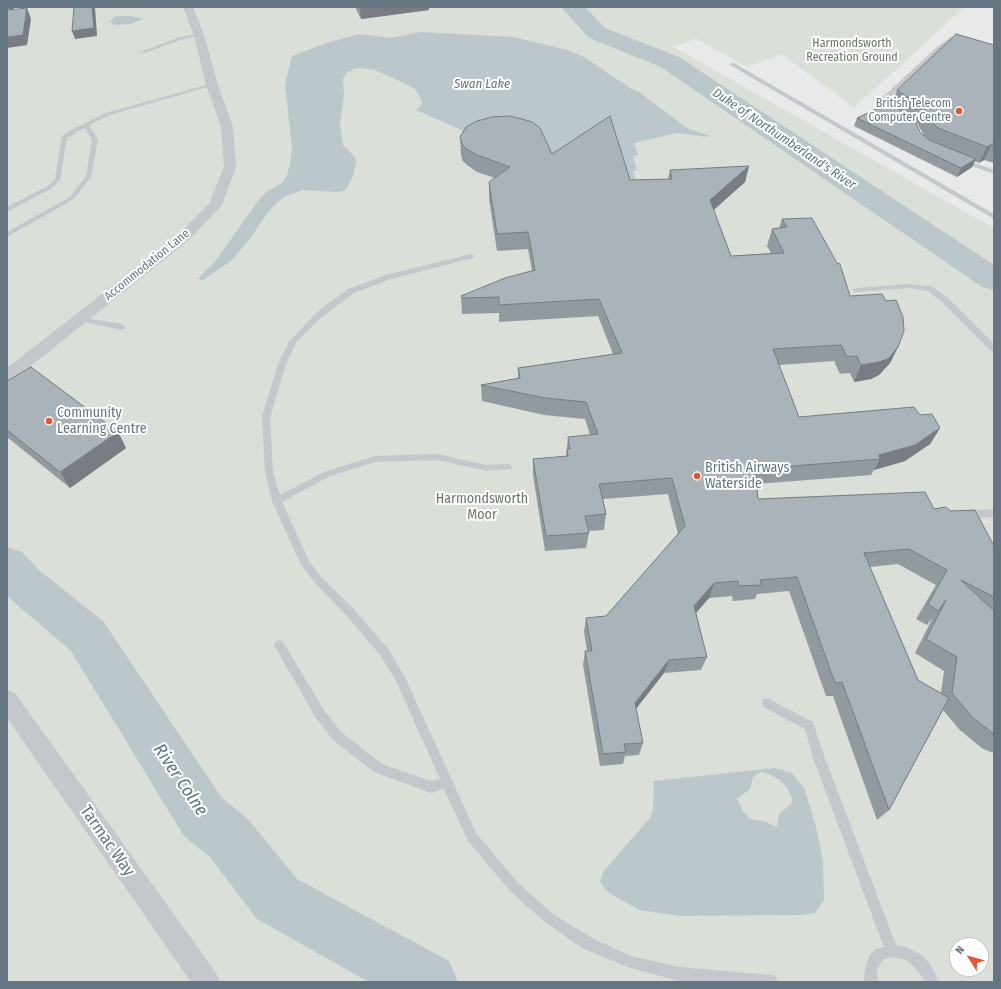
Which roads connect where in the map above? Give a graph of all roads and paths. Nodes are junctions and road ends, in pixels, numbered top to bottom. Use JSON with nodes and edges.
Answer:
{"nodes":[{"id":1,"x":188,"y":7,"type":"edge"},
{"id":2,"x":199,"y":35,"type":"junction"},
{"id":3,"x":964,"y":43,"type":"edge"},
{"id":4,"x":143,"y":52,"type":"dead end"},
{"id":5,"x":732,"y":64,"type":"dead end"},
{"id":6,"x":212,"y":85,"type":"junction"},
{"id":7,"x":900,"y":115,"type":"edge"},
{"id":8,"x":86,"y":125,"type":"junction"},
{"id":9,"x":956,"y":158,"type":"edge"},
{"id":10,"x":994,"y":172,"type":"edge"},
{"id":11,"x":7,"y":210,"type":"edge"},
{"id":12,"x":994,"y":217,"type":"edge"},
{"id":13,"x":7,"y":235,"type":"edge"},
{"id":14,"x":471,"y":256,"type":"dead end"},
{"id":15,"x":856,"y":290,"type":"dead end"},
{"id":16,"x":80,"y":319,"type":"junction"},
{"id":17,"x":122,"y":327,"type":"dead end"},
{"id":18,"x":994,"y":349,"type":"edge"},
{"id":19,"x":7,"y":376,"type":"edge"},
{"id":20,"x":509,"y":467,"type":"dead end"},
{"id":21,"x":277,"y":501,"type":"junction"},
{"id":22,"x":994,"y":513,"type":"edge"},
{"id":23,"x":977,"y":514,"type":"edge"},
{"id":24,"x":279,"y":646,"type":"dead end"},
{"id":25,"x":7,"y":700,"type":"edge"},
{"id":26,"x":767,"y":703,"type":"dead end"},
{"id":27,"x":446,"y":782,"type":"junction"},
{"id":28,"x":892,"y":951,"type":"junction"},
{"id":29,"x":207,"y":982,"type":"edge"},
{"id":30,"x":771,"y":982,"type":"edge"},
{"id":31,"x":871,"y":982,"type":"edge"},
{"id":32,"x":932,"y":982,"type":"edge"}],
"edges":[{"from":1,"to":2,"type":"street","name":"Accommodation Lane"},
{"from":2,"to":4,"type":"lane"},
{"from":2,"to":6,"type":"street","name":"Accommodation Lane"},
{"from":3,"to":7,"type":"lane"},
{"from":5,"to":12,"type":"lane"},
{"from":6,"to":8,"type":"lane"},
{"from":6,"to":16,"type":"street","name":"Accommodation Lane"},
{"from":8,"to":11,"type":"lane"},
{"from":8,"to":13,"type":"lane"},
{"from":9,"to":10,"type":"lane"},
{"from":14,"to":21,"type":"lane"},
{"from":15,"to":18,"type":"lane"},
{"from":16,"to":17,"type":"lane"},
{"from":16,"to":19,"type":"street","name":"Accommodation Lane"},
{"from":20,"to":21,"type":"lane"},
{"from":21,"to":27,"type":"lane"},
{"from":22,"to":23,"type":"lane"},
{"from":24,"to":27,"type":"lane"},
{"from":25,"to":29,"type":"street","name":"Tarmac Way"},
{"from":26,"to":28,"type":"lane"},
{"from":27,"to":30,"type":"lane"},
{"from":28,"to":31,"type":"lane"},
{"from":28,"to":32,"type":"lane"}]}
